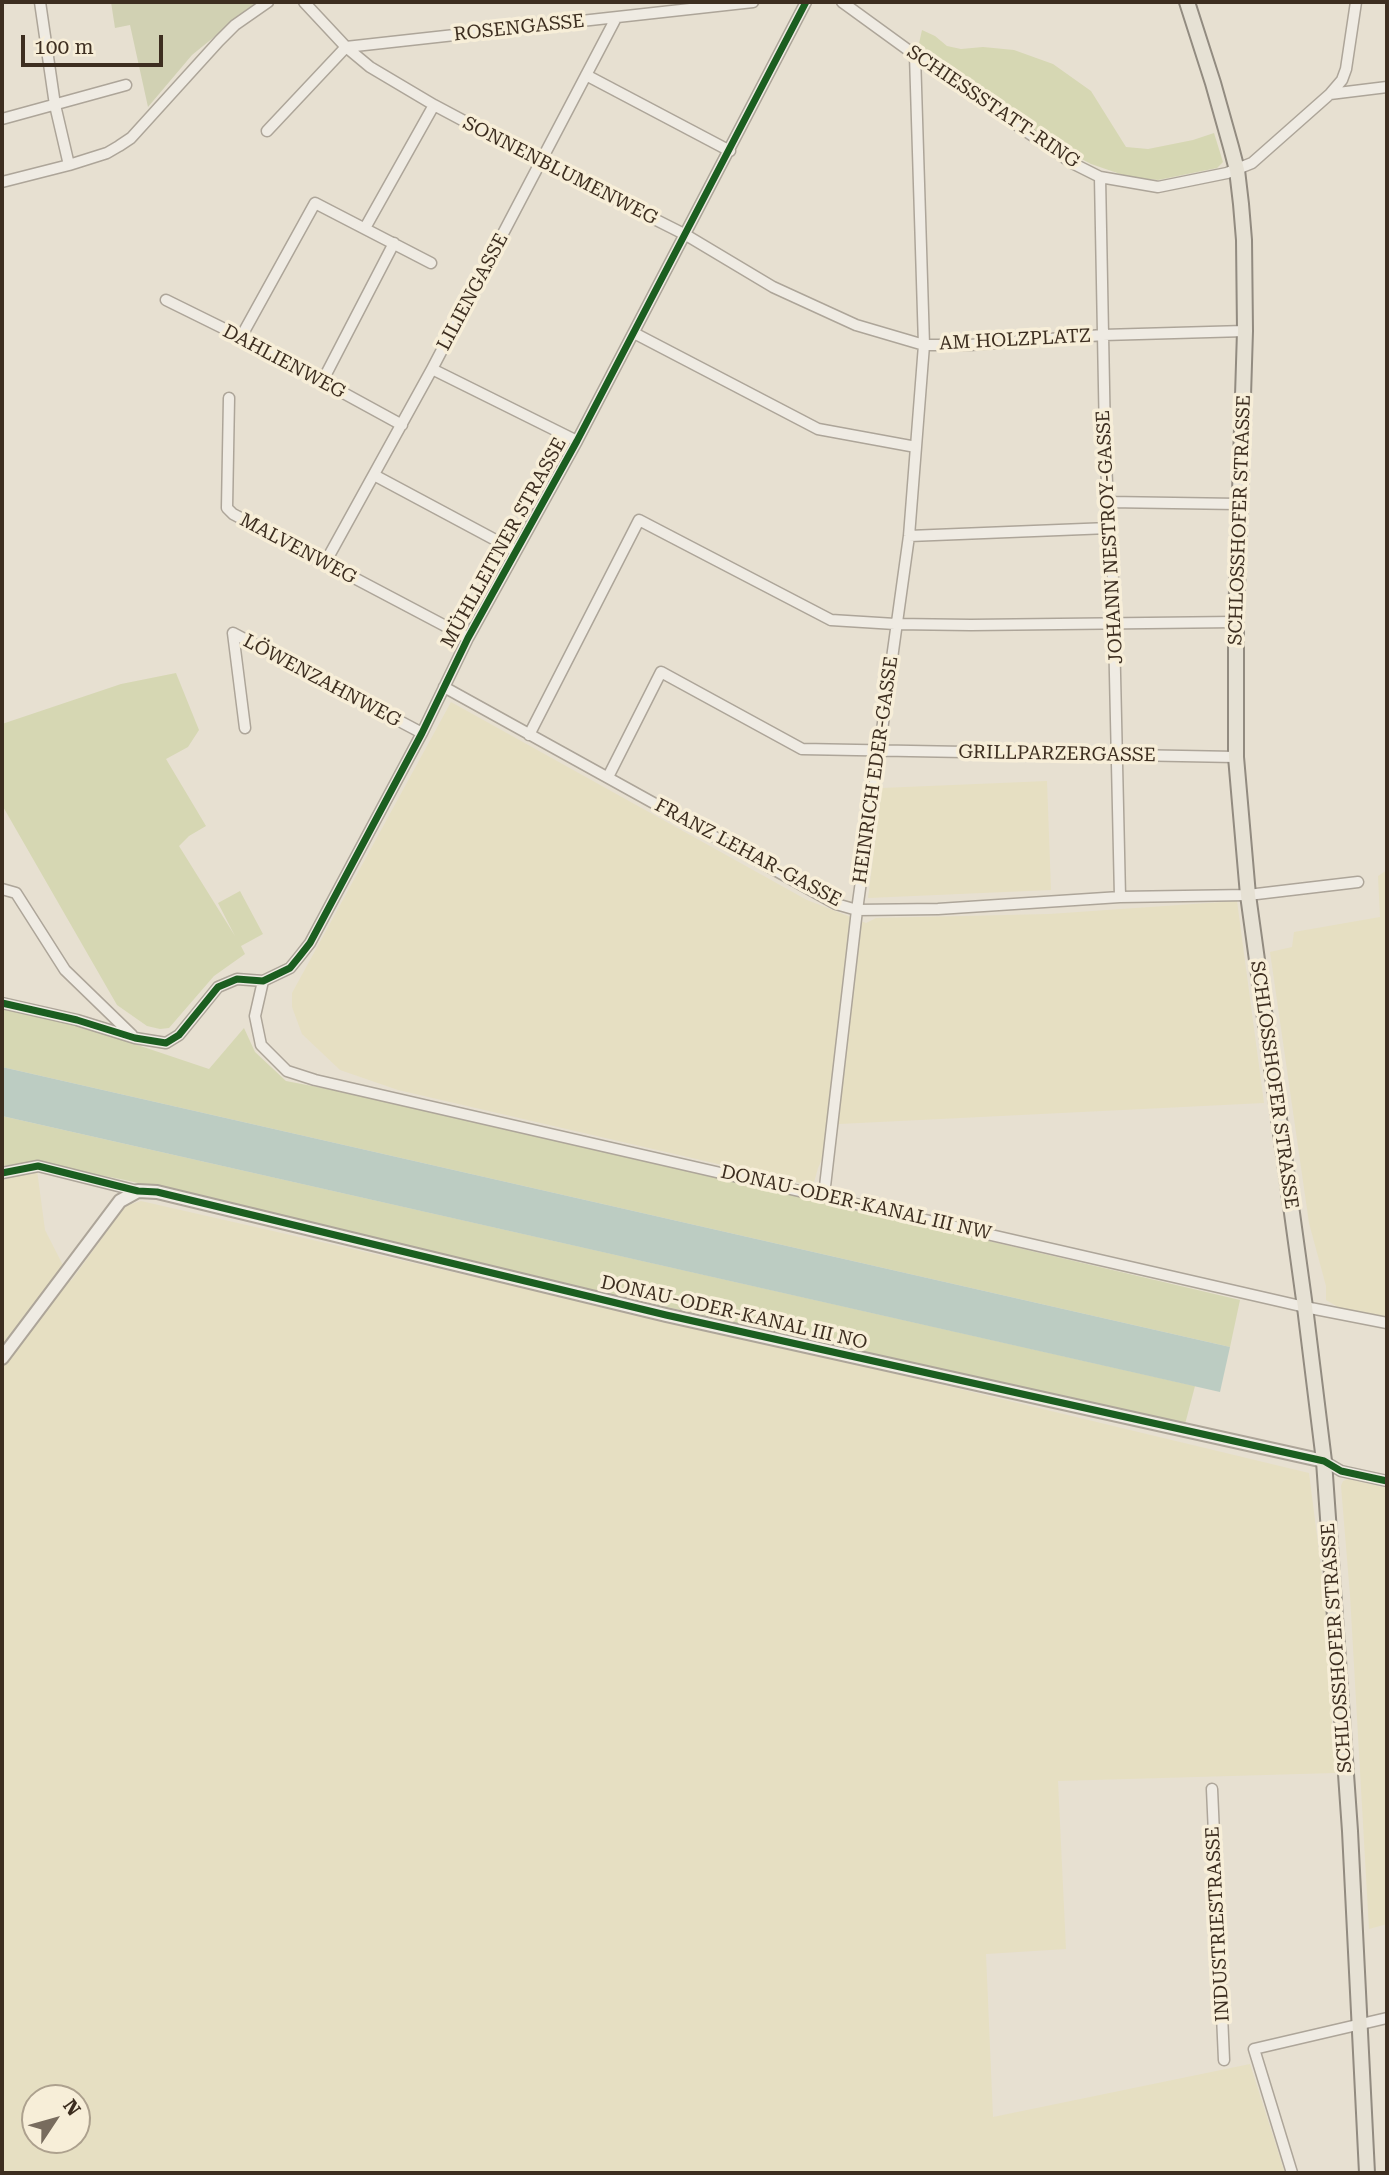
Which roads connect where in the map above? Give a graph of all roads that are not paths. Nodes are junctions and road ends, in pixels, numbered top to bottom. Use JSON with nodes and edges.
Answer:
{"nodes":[{"id":1,"x":40,"y":2,"type":"edge"},
{"id":2,"x":268,"y":2,"type":"edge"},
{"id":3,"x":304,"y":2,"type":"edge"},
{"id":4,"x":753,"y":2,"type":"edge"},
{"id":5,"x":806,"y":2,"type":"edge"},
{"id":6,"x":842,"y":2,"type":"edge"},
{"id":7,"x":1187,"y":2,"type":"edge"},
{"id":8,"x":1356,"y":2,"type":"edge"},
{"id":9,"x":616,"y":18,"type":"junction"},
{"id":10,"x":346,"y":47,"type":"junction"},
{"id":11,"x":915,"y":55,"type":"junction"},
{"id":12,"x":586,"y":75,"type":"junction"},
{"id":13,"x":126,"y":85,"type":"dead end"},
{"id":14,"x":1387,"y":87,"type":"edge"},
{"id":15,"x":1330,"y":94,"type":"junction"},
{"id":16,"x":55,"y":105,"type":"junction"},
{"id":17,"x":434,"y":105,"type":"junction"},
{"id":18,"x":2,"y":120,"type":"edge"},
{"id":19,"x":267,"y":131,"type":"dead end"},
{"id":20,"x":730,"y":151,"type":"junction"},
{"id":21,"x":541,"y":162,"type":"junction"},
{"id":22,"x":69,"y":165,"type":"junction"},
{"id":23,"x":1237,"y":170,"type":"junction"},
{"id":24,"x":1100,"y":177,"type":"junction"},
{"id":25,"x":2,"y":181,"type":"edge"},
{"id":26,"x":365,"y":228,"type":"junction"},
{"id":27,"x":685,"y":235,"type":"junction"},
{"id":28,"x":394,"y":243,"type":"junction"},
{"id":29,"x":431,"y":263,"type":"dead end"},
{"id":30,"x":166,"y":300,"type":"dead end"},
{"id":31,"x":1245,"y":331,"type":"junction"},
{"id":32,"x":634,"y":333,"type":"junction"},
{"id":33,"x":1103,"y":335,"type":"junction"},
{"id":34,"x":241,"y":337,"type":"junction"},
{"id":35,"x":924,"y":345,"type":"junction"},
{"id":36,"x":432,"y":369,"type":"junction"},
{"id":37,"x":322,"y":383,"type":"junction"},
{"id":38,"x":229,"y":398,"type":"dead end"},
{"id":39,"x":402,"y":425,"type":"junction"},
{"id":40,"x":578,"y":441,"type":"junction"},
{"id":41,"x":916,"y":447,"type":"junction"},
{"id":42,"x":374,"y":475,"type":"junction"},
{"id":43,"x":1108,"y":502,"type":"junction"},
{"id":44,"x":1238,"y":504,"type":"junction"},
{"id":45,"x":1109,"y":528,"type":"junction"},
{"id":46,"x":909,"y":536,"type":"junction"},
{"id":47,"x":516,"y":551,"type":"junction"},
{"id":48,"x":325,"y":563,"type":"junction"},
{"id":49,"x":1236,"y":622,"type":"junction"},
{"id":50,"x":1115,"y":623,"type":"junction"},
{"id":51,"x":895,"y":624,"type":"junction"},
{"id":52,"x":468,"y":638,"type":"junction"},
{"id":53,"x":444,"y":687,"type":"junction"},
{"id":54,"x":246,"y":728,"type":"dead end"},
{"id":55,"x":422,"y":733,"type":"junction"},
{"id":56,"x":529,"y":734,"type":"junction"},
{"id":57,"x":878,"y":751,"type":"junction"},
{"id":58,"x":1116,"y":754,"type":"junction"},
{"id":59,"x":1237,"y":757,"type":"junction"},
{"id":60,"x":608,"y":777,"type":"junction"},
{"id":61,"x":1358,"y":882,"type":"dead end"},
{"id":62,"x":2,"y":889,"type":"edge"},
{"id":63,"x":1248,"y":895,"type":"junction"},
{"id":64,"x":1120,"y":897,"type":"junction"},
{"id":65,"x":857,"y":910,"type":"junction"},
{"id":66,"x":262,"y":981,"type":"junction"},
{"id":67,"x":2,"y":1003,"type":"edge"},
{"id":68,"x":135,"y":1038,"type":"junction"},
{"id":69,"x":2,"y":1173,"type":"edge"},
{"id":70,"x":138,"y":1191,"type":"junction"},
{"id":71,"x":824,"y":1195,"type":"junction"},
{"id":72,"x":1305,"y":1307,"type":"junction"},
{"id":73,"x":1387,"y":1323,"type":"edge"},
{"id":74,"x":2,"y":1358,"type":"edge"},
{"id":75,"x":1324,"y":1461,"type":"junction"},
{"id":76,"x":1387,"y":1481,"type":"edge"},
{"id":77,"x":1212,"y":1789,"type":"dead end"},
{"id":78,"x":1387,"y":2018,"type":"edge"},
{"id":79,"x":1360,"y":2025,"type":"junction"},
{"id":80,"x":1224,"y":2060,"type":"dead end"},
{"id":81,"x":1292,"y":2173,"type":"edge"},
{"id":82,"x":1367,"y":2173,"type":"edge"}],
"edges":[{"from":1,"to":16,"type":"street"},
{"from":2,"to":22,"type":"street"},
{"from":3,"to":10,"type":"street"},
{"from":4,"to":9,"type":"street","name":"ROSENGASSE"},
{"from":5,"to":20,"type":"street","name":"MÜHLLEITNER STRASSE"},
{"from":6,"to":11,"type":"street","name":"SCHIESSSTATT-RING"},
{"from":7,"to":23,"type":"main road","name":"SCHLOSSHOFER STRASSE"},
{"from":8,"to":15,"type":"street"},
{"from":9,"to":10,"type":"street","name":"ROSENGASSE"},
{"from":9,"to":12,"type":"street","name":"LILIENGASSE"},
{"from":10,"to":17,"type":"street","name":"SONNENBLUMENWEG"},
{"from":10,"to":19,"type":"street"},
{"from":11,"to":24,"type":"street","name":"SCHIESSSTATT-RING"},
{"from":11,"to":35,"type":"street","name":"HEINRICH EDER-GASSE"},
{"from":12,"to":20,"type":"street"},
{"from":12,"to":21,"type":"street","name":"LILIENGASSE"},
{"from":13,"to":16,"type":"street"},
{"from":14,"to":15,"type":"street"},
{"from":15,"to":23,"type":"street"},
{"from":16,"to":18,"type":"street"},
{"from":16,"to":22,"type":"street"},
{"from":17,"to":21,"type":"street","name":"SONNENBLUMENWEG"},
{"from":17,"to":26,"type":"street"},
{"from":20,"to":27,"type":"street","name":"MÜHLLEITNER STRASSE"},
{"from":21,"to":27,"type":"street","name":"SONNENBLUMENWEG"},
{"from":21,"to":36,"type":"street","name":"LILIENGASSE"},
{"from":22,"to":25,"type":"street"},
{"from":23,"to":24,"type":"street","name":"SCHIESSSTATT-RING"},
{"from":23,"to":31,"type":"main road","name":"SCHLOSSHOFER STRASSE"},
{"from":24,"to":33,"type":"street","name":"JOHANN NESTROY-GASSE"},
{"from":26,"to":28,"type":"street"},
{"from":26,"to":34,"type":"street"},
{"from":27,"to":32,"type":"street","name":"MÜHLLEITNER STRASSE"},
{"from":27,"to":35,"type":"street","name":"AM HOLZPLATZ"},
{"from":28,"to":29,"type":"street"},
{"from":28,"to":37,"type":"street"},
{"from":30,"to":34,"type":"street","name":"DAHLIENWEG"},
{"from":31,"to":33,"type":"street","name":"AM HOLZPLATZ"},
{"from":31,"to":44,"type":"main road","name":"SCHLOSSHOFER STRASSE"},
{"from":32,"to":40,"type":"street","name":"MÜHLLEITNER STRASSE"},
{"from":32,"to":41,"type":"street"},
{"from":33,"to":35,"type":"street","name":"AM HOLZPLATZ"},
{"from":33,"to":43,"type":"street","name":"JOHANN NESTROY-GASSE"},
{"from":34,"to":37,"type":"street","name":"DAHLIENWEG"},
{"from":35,"to":41,"type":"street","name":"HEINRICH EDER-GASSE"},
{"from":36,"to":39,"type":"street","name":"LILIENGASSE"},
{"from":36,"to":40,"type":"street"},
{"from":37,"to":39,"type":"street","name":"DAHLIENWEG"},
{"from":38,"to":48,"type":"street","name":"MALVENWEG"},
{"from":39,"to":42,"type":"street","name":"LILIENGASSE"},
{"from":40,"to":47,"type":"street","name":"MÜHLLEITNER STRASSE"},
{"from":41,"to":46,"type":"street","name":"HEINRICH EDER-GASSE"},
{"from":42,"to":47,"type":"street"},
{"from":42,"to":48,"type":"street","name":"LILIENGASSE"},
{"from":43,"to":44,"type":"street"},
{"from":43,"to":45,"type":"street","name":"JOHANN NESTROY-GASSE"},
{"from":44,"to":49,"type":"main road","name":"SCHLOSSHOFER STRASSE"},
{"from":45,"to":46,"type":"street"},
{"from":45,"to":50,"type":"street","name":"JOHANN NESTROY-GASSE"},
{"from":46,"to":51,"type":"street","name":"HEINRICH EDER-GASSE"},
{"from":47,"to":52,"type":"street","name":"MÜHLLEITNER STRASSE"},
{"from":48,"to":52,"type":"street","name":"MALVENWEG"},
{"from":49,"to":50,"type":"street"},
{"from":49,"to":59,"type":"main road","name":"SCHLOSSHOFER STRASSE"},
{"from":50,"to":51,"type":"street"},
{"from":50,"to":58,"type":"street","name":"JOHANN NESTROY-GASSE"},
{"from":51,"to":56,"type":"street"},
{"from":51,"to":57,"type":"street","name":"HEINRICH EDER-GASSE"},
{"from":52,"to":53,"type":"street","name":"MÜHLLEITNER STRASSE"},
{"from":53,"to":55,"type":"street","name":"MÜHLLEITNER STRASSE"},
{"from":53,"to":56,"type":"street","name":"FRANZ LEHAR-GASSE"},
{"from":54,"to":55,"type":"street","name":"LÖWENZAHNWEG"},
{"from":55,"to":66,"type":"street","name":"MÜHLLEITNER STRASSE"},
{"from":56,"to":60,"type":"street","name":"FRANZ LEHAR-GASSE"},
{"from":57,"to":58,"type":"street","name":"GRILLPARZERGASSE"},
{"from":57,"to":60,"type":"street","name":"GRILLPARZERGASSE"},
{"from":57,"to":65,"type":"street","name":"HEINRICH EDER-GASSE"},
{"from":58,"to":59,"type":"street","name":"GRILLPARZERGASSE"},
{"from":58,"to":64,"type":"street","name":"JOHANN NESTROY-GASSE"},
{"from":59,"to":63,"type":"main road","name":"SCHLOSSHOFER STRASSE"},
{"from":60,"to":65,"type":"street","name":"FRANZ LEHAR-GASSE"},
{"from":61,"to":63,"type":"street","name":"FRANZ LEHAR-GASSE"},
{"from":62,"to":68,"type":"street"},
{"from":63,"to":64,"type":"street","name":"FRANZ LEHAR-GASSE"},
{"from":63,"to":72,"type":"main road","name":"SCHLOSSHOFER STRASSE"},
{"from":64,"to":65,"type":"street","name":"FRANZ LEHAR-GASSE"},
{"from":65,"to":71,"type":"street","name":"HEINRICH EDER-GASSE"},
{"from":66,"to":68,"type":"street","name":"MÜHLLEITNER STRASSE"},
{"from":66,"to":71,"type":"street","name":"DONAU-ODER-KANAL III NW"},
{"from":67,"to":68,"type":"street"},
{"from":69,"to":70,"type":"street"},
{"from":70,"to":74,"type":"street"},
{"from":70,"to":75,"type":"street","name":"DONAU-ODER-KANAL III NO"},
{"from":71,"to":72,"type":"street","name":"DONAU-ODER-KANAL III NW"},
{"from":72,"to":73,"type":"street","name":"DONAU-ODER-KANAL III NW"},
{"from":72,"to":75,"type":"main road","name":"SCHLOSSHOFER STRASSE"},
{"from":75,"to":76,"type":"street"},
{"from":75,"to":79,"type":"main road","name":"SCHLOSSHOFER STRASSE"},
{"from":77,"to":80,"type":"street","name":"INDUSTRIESTRASSE"},
{"from":78,"to":79,"type":"street"},
{"from":79,"to":81,"type":"street"},
{"from":79,"to":82,"type":"main road","name":"SCHLOSSHOFER STRASSE"}]}
